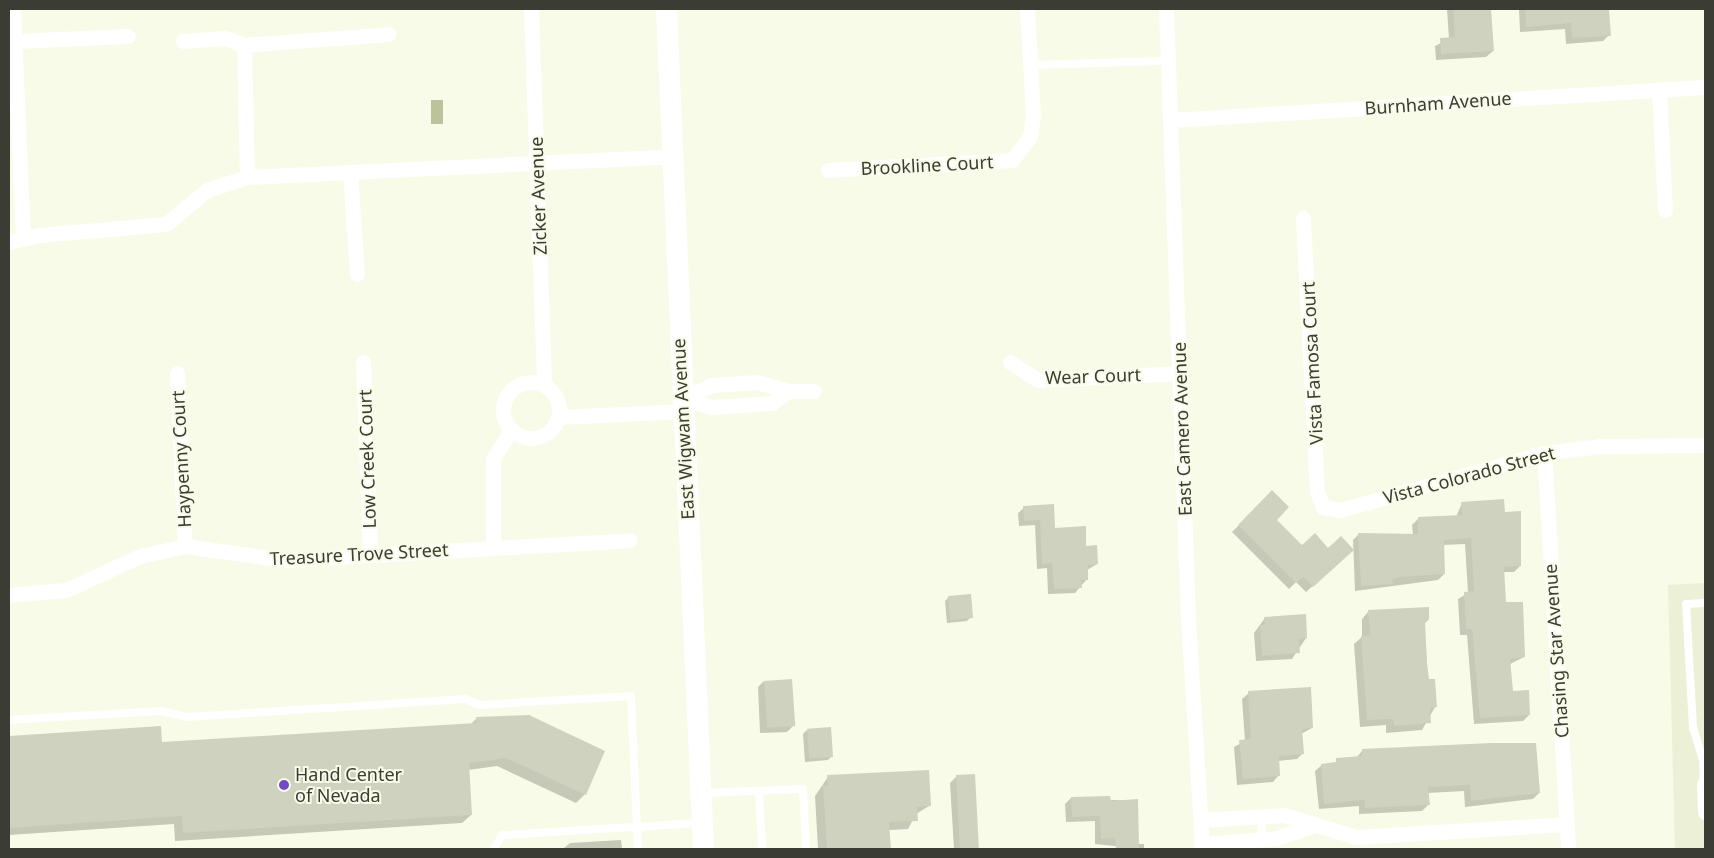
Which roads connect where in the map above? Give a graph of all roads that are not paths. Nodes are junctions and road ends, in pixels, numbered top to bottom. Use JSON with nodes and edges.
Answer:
{"nodes":[{"id":1,"x":13,"y":9,"type":"edge"},
{"id":2,"x":531,"y":9,"type":"edge"},
{"id":3,"x":666,"y":9,"type":"edge"},
{"id":4,"x":1027,"y":9,"type":"edge"},
{"id":5,"x":1166,"y":9,"type":"edge"},
{"id":6,"x":389,"y":34,"type":"dead end"},
{"id":7,"x":128,"y":36,"type":"dead end"},
{"id":8,"x":15,"y":41,"type":"junction"},
{"id":9,"x":183,"y":41,"type":"dead end"},
{"id":10,"x":244,"y":45,"type":"junction"},
{"id":11,"x":1168,"y":61,"type":"junction"},
{"id":12,"x":1030,"y":65,"type":"junction"},
{"id":13,"x":1705,"y":87,"type":"edge"},
{"id":14,"x":1659,"y":89,"type":"junction"},
{"id":15,"x":1170,"y":120,"type":"junction"},
{"id":16,"x":672,"y":156,"type":"junction"},
{"id":17,"x":536,"y":162,"type":"junction"},
{"id":18,"x":828,"y":170,"type":"dead end"},
{"id":19,"x":350,"y":172,"type":"junction"},
{"id":20,"x":247,"y":177,"type":"junction"},
{"id":21,"x":1665,"y":210,"type":"dead end"},
{"id":22,"x":1303,"y":218,"type":"dead end"},
{"id":23,"x":16,"y":239,"type":"edge"},
{"id":24,"x":357,"y":274,"type":"dead end"},
{"id":25,"x":363,"y":362,"type":"dead end"},
{"id":26,"x":1010,"y":362,"type":"dead end"},
{"id":27,"x":1180,"y":372,"type":"junction"},
{"id":28,"x":177,"y":373,"type":"dead end"},
{"id":29,"x":544,"y":384,"type":"junction"},
{"id":30,"x":814,"y":390,"type":"dead end"},
{"id":31,"x":788,"y":391,"type":"junction"},
{"id":32,"x":682,"y":405,"type":"junction"},
{"id":33,"x":559,"y":417,"type":"junction"},
{"id":34,"x":511,"y":430,"type":"junction"},
{"id":35,"x":1705,"y":445,"type":"edge"},
{"id":36,"x":1544,"y":453,"type":"junction"},
{"id":37,"x":1324,"y":507,"type":"joint"},
{"id":38,"x":629,"y":540,"type":"dead end"},
{"id":39,"x":185,"y":546,"type":"junction"},
{"id":40,"x":493,"y":547,"type":"junction"},
{"id":41,"x":370,"y":555,"type":"junction"},
{"id":42,"x":9,"y":595,"type":"edge"},
{"id":43,"x":1705,"y":603,"type":"edge"},
{"id":44,"x":9,"y":720,"type":"edge"},
{"id":45,"x":1704,"y":758,"type":"edge"},
{"id":46,"x":1704,"y":784,"type":"edge"},
{"id":47,"x":759,"y":791,"type":"junction"},
{"id":48,"x":700,"y":793,"type":"junction"},
{"id":49,"x":1705,"y":812,"type":"edge"},
{"id":50,"x":1261,"y":817,"type":"junction"},
{"id":51,"x":1201,"y":820,"type":"junction"},
{"id":52,"x":701,"y":823,"type":"junction"},
{"id":53,"x":1567,"y":824,"type":"junction"},
{"id":54,"x":1312,"y":826,"type":"junction"},
{"id":55,"x":637,"y":827,"type":"junction"},
{"id":56,"x":1262,"y":840,"type":"junction"},
{"id":57,"x":1202,"y":847,"type":"edge"},
{"id":58,"x":494,"y":849,"type":"edge"},
{"id":59,"x":638,"y":849,"type":"edge"},
{"id":60,"x":703,"y":849,"type":"edge"},
{"id":61,"x":762,"y":849,"type":"edge"},
{"id":62,"x":806,"y":849,"type":"edge"},
{"id":63,"x":1568,"y":849,"type":"edge"}],
"edges":[{"from":1,"to":8,"type":"street"},
{"from":2,"to":17,"type":"street","name":"Zicker Avenue"},
{"from":3,"to":16,"type":"main road","name":"East Wigwam Avenue"},
{"from":4,"to":12,"type":"street"},
{"from":5,"to":11,"type":"street","name":"East Camero Avenue"},
{"from":6,"to":10,"type":"street"},
{"from":7,"to":8,"type":"street"},
{"from":8,"to":23,"type":"street"},
{"from":9,"to":10,"type":"street"},
{"from":10,"to":20,"type":"street"},
{"from":11,"to":12,"type":"lane"},
{"from":11,"to":15,"type":"street","name":"East Camero Avenue"},
{"from":12,"to":18,"type":"street","name":"Brookline Court"},
{"from":13,"to":14,"type":"street","name":"Burnham Avenue"},
{"from":14,"to":15,"type":"street","name":"Burnham Avenue"},
{"from":14,"to":21,"type":"street"},
{"from":15,"to":27,"type":"street","name":"East Camero Avenue"},
{"from":16,"to":17,"type":"street"},
{"from":16,"to":32,"type":"main road","name":"East Wigwam Avenue"},
{"from":17,"to":19,"type":"street"},
{"from":17,"to":29,"type":"street","name":"Zicker Avenue"},
{"from":19,"to":20,"type":"street"},
{"from":19,"to":24,"type":"street"},
{"from":20,"to":23,"type":"street"},
{"from":22,"to":37,"type":"street","name":"Vista Famosa Court"},
{"from":25,"to":41,"type":"street","name":"Low Creek Court"},
{"from":26,"to":27,"type":"street","name":"Wear Court"},
{"from":27,"to":51,"type":"street","name":"East Camero Avenue"},
{"from":28,"to":39,"type":"street","name":"Haypenny Court"},
{"from":29,"to":33,"type":"street"},
{"from":29,"to":34,"type":"street"},
{"from":30,"to":31,"type":"street"},
{"from":31,"to":32,"type":"street"},
{"from":31,"to":32,"type":"street"},
{"from":32,"to":33,"type":"street"},
{"from":32,"to":48,"type":"main road","name":"East Wigwam Avenue"},
{"from":33,"to":34,"type":"street"},
{"from":34,"to":40,"type":"street"},
{"from":35,"to":36,"type":"street","name":"Vista Colorado Street"},
{"from":36,"to":37,"type":"street","name":"Vista Colorado Street"},
{"from":36,"to":53,"type":"street","name":"Chasing Star Avenue"},
{"from":38,"to":40,"type":"street","name":"Treasure Trove Street"},
{"from":39,"to":41,"type":"street","name":"Treasure Trove Street"},
{"from":39,"to":42,"type":"street","name":"Treasure Trove Street"},
{"from":40,"to":41,"type":"street","name":"Treasure Trove Street"},
{"from":43,"to":45,"type":"lane"},
{"from":44,"to":55,"type":"lane"},
{"from":45,"to":46,"type":"lane"},
{"from":46,"to":49,"type":"street"},
{"from":47,"to":48,"type":"lane"},
{"from":47,"to":61,"type":"lane"},
{"from":47,"to":62,"type":"lane"},
{"from":48,"to":52,"type":"main road","name":"East Wigwam Avenue"},
{"from":50,"to":51,"type":"street"},
{"from":50,"to":54,"type":"street"},
{"from":50,"to":56,"type":"lane"},
{"from":51,"to":57,"type":"street","name":"East Camero Avenue"},
{"from":52,"to":55,"type":"lane"},
{"from":52,"to":60,"type":"main road","name":"East Wigwam Avenue"},
{"from":53,"to":54,"type":"street"},
{"from":53,"to":63,"type":"street","name":"Chasing Star Avenue"},
{"from":54,"to":56,"type":"street"},
{"from":55,"to":58,"type":"lane"},
{"from":55,"to":59,"type":"lane"},
{"from":56,"to":57,"type":"street"}]}
